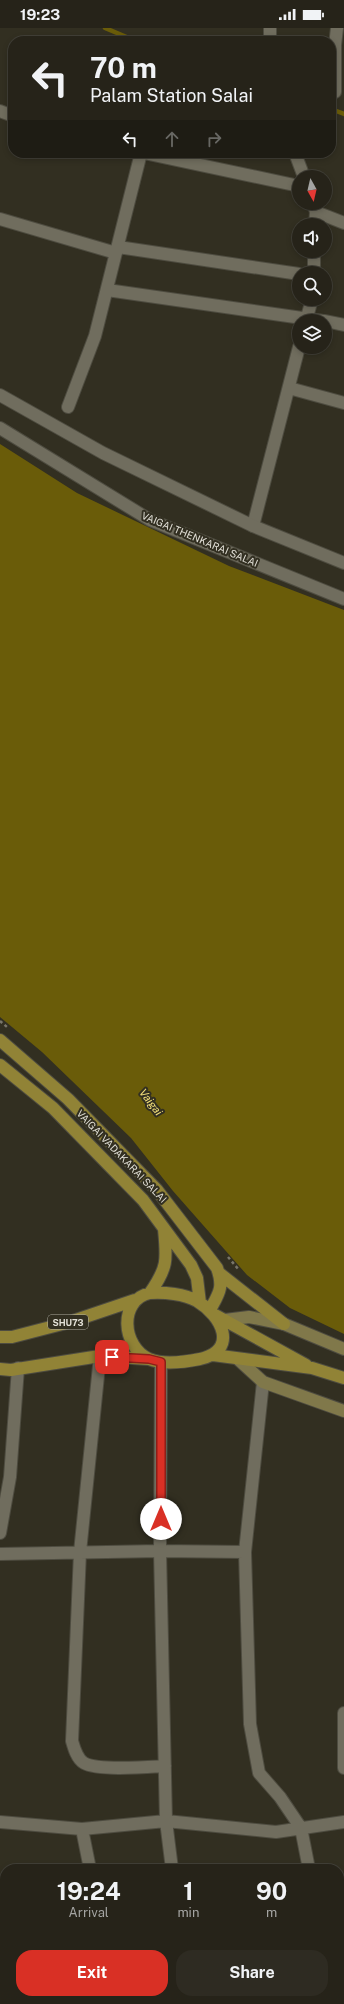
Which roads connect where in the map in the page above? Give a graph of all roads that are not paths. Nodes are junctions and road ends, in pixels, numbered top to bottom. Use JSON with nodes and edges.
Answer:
{"nodes":[{"id":1,"x":337,"y":28,"type":"edge"},
{"id":2,"x":340,"y":45,"type":"edge"},
{"id":3,"x":336,"y":83,"type":"edge"},
{"id":4,"x":142,"y":158,"type":"edge"},
{"id":5,"x":167,"y":158,"type":"edge"},
{"id":6,"x":297,"y":158,"type":"edge"},
{"id":7,"x":301,"y":170,"type":"edge"},
{"id":8,"x":292,"y":185,"type":"edge"},
{"id":9,"x":320,"y":210,"type":"edge"},
{"id":10,"x":0,"y":219,"type":"edge"},
{"id":11,"x":344,"y":223,"type":"edge"},
{"id":12,"x":117,"y":250,"type":"junction"},
{"id":13,"x":292,"y":273,"type":"edge"},
{"id":14,"x":107,"y":290,"type":"junction"},
{"id":15,"x":292,"y":317,"type":"edge"},
{"id":16,"x":332,"y":323,"type":"edge"},
{"id":17,"x":344,"y":325,"type":"edge"},
{"id":18,"x":297,"y":354,"type":"edge"},
{"id":19,"x":289,"y":388,"type":"junction"},
{"id":20,"x":0,"y":395,"type":"edge"},
{"id":21,"x":344,"y":403,"type":"edge"},
{"id":22,"x":68,"y":407,"type":"dead end"},
{"id":23,"x":0,"y":428,"type":"edge"},
{"id":24,"x":253,"y":526,"type":"junction"},
{"id":25,"x":344,"y":563,"type":"edge"},
{"id":26,"x":344,"y":599,"type":"edge"},
{"id":27,"x":0,"y":1040,"type":"edge"},
{"id":28,"x":0,"y":1065,"type":"edge"},
{"id":29,"x":164,"y":1229,"type":"junction"},
{"id":30,"x":219,"y":1273,"type":"junction"},
{"id":31,"x":150,"y":1293,"type":"junction"},
{"id":32,"x":135,"y":1300,"type":"junction"},
{"id":33,"x":213,"y":1312,"type":"junction"},
{"id":34,"x":284,"y":1324,"type":"junction"},
{"id":35,"x":0,"y":1337,"type":"edge"},
{"id":36,"x":344,"y":1349,"type":"edge"},
{"id":37,"x":213,"y":1355,"type":"junction"},
{"id":38,"x":100,"y":1356,"type":"junction"},
{"id":39,"x":149,"y":1359,"type":"junction"},
{"id":40,"x":239,"y":1360,"type":"junction"},
{"id":41,"x":161,"y":1362,"type":"junction"},
{"id":42,"x":18,"y":1368,"type":"junction"},
{"id":43,"x":312,"y":1368,"type":"junction"},
{"id":44,"x":0,"y":1369,"type":"edge"},
{"id":45,"x":344,"y":1378,"type":"edge"},
{"id":46,"x":263,"y":1382,"type":"junction"},
{"id":47,"x":344,"y":1411,"type":"edge"},
{"id":48,"x":0,"y":1532,"type":"edge"},
{"id":49,"x":160,"y":1551,"type":"junction"},
{"id":50,"x":80,"y":1552,"type":"junction"},
{"id":51,"x":245,"y":1552,"type":"junction"},
{"id":52,"x":0,"y":1554,"type":"edge"},
{"id":53,"x":344,"y":1713,"type":"edge"},
{"id":54,"x":165,"y":1766,"type":"junction"},
{"id":55,"x":344,"y":1768,"type":"edge"},
{"id":56,"x":166,"y":1821,"type":"junction"},
{"id":57,"x":0,"y":1822,"type":"edge"},
{"id":58,"x":344,"y":1822,"type":"edge"},
{"id":59,"x":301,"y":1828,"type":"junction"},
{"id":60,"x":82,"y":1829,"type":"junction"},
{"id":61,"x":89,"y":1864,"type":"edge"},
{"id":62,"x":171,"y":1864,"type":"edge"},
{"id":63,"x":308,"y":1864,"type":"edge"}],
"edges":[{"from":1,"to":2,"type":"street"},
{"from":2,"to":3,"type":"street"},
{"from":4,"to":12,"type":"street"},
{"from":5,"to":8,"type":"street"},
{"from":6,"to":7,"type":"street"},
{"from":9,"to":11,"type":"street"},
{"from":10,"to":12,"type":"street"},
{"from":12,"to":13,"type":"street"},
{"from":12,"to":14,"type":"street"},
{"from":14,"to":15,"type":"street"},
{"from":14,"to":22,"type":"street"},
{"from":16,"to":17,"type":"street"},
{"from":18,"to":19,"type":"street"},
{"from":19,"to":21,"type":"street"},
{"from":19,"to":24,"type":"street"},
{"from":20,"to":24,"type":"street"},
{"from":23,"to":26,"type":"street","name":"VAIGAI THENKARAI SALAI"},
{"from":24,"to":25,"type":"street"},
{"from":27,"to":30,"type":"main road","name":"VAIGAI VADAKARAI SALAI"},
{"from":28,"to":29,"type":"main road","name":"VAIGAI VADAKARAI SALAI"},
{"from":29,"to":31,"type":"main road"},
{"from":29,"to":33,"type":"main road","name":"VAIGAI VADAKARAI SALAI"},
{"from":30,"to":33,"type":"main road"},
{"from":30,"to":34,"type":"main road"},
{"from":31,"to":32,"type":"main road","number":"SHU73"},
{"from":31,"to":33,"type":"main road","number":"SHU73"},
{"from":32,"to":35,"type":"main road","number":"SHU73"},
{"from":32,"to":39,"type":"main road","number":"SHU73"},
{"from":33,"to":34,"type":"main road"},
{"from":33,"to":37,"type":"main road"},
{"from":33,"to":43,"type":"main road","number":"SHU73"},
{"from":34,"to":36,"type":"main road"},
{"from":37,"to":40,"type":"main road","number":"SHU73"},
{"from":37,"to":41,"type":"main road","number":"SHU73"},
{"from":38,"to":39,"type":"main road","number":"SHU73"},
{"from":38,"to":42,"type":"main road","number":"SHU73"},
{"from":38,"to":50,"type":"street"},
{"from":39,"to":41,"type":"main road","number":"SHU73"},
{"from":40,"to":43,"type":"main road","number":"SHU73"},
{"from":40,"to":46,"type":"main road"},
{"from":41,"to":49,"type":"street"},
{"from":42,"to":44,"type":"main road","number":"SHU73"},
{"from":42,"to":48,"type":"street"},
{"from":43,"to":45,"type":"main road","number":"SHU73"},
{"from":46,"to":47,"type":"main road"},
{"from":46,"to":51,"type":"street"},
{"from":49,"to":50,"type":"street"},
{"from":49,"to":51,"type":"street"},
{"from":49,"to":54,"type":"street"},
{"from":50,"to":52,"type":"street"},
{"from":50,"to":54,"type":"street"},
{"from":51,"to":59,"type":"street"},
{"from":53,"to":55,"type":"street"},
{"from":54,"to":56,"type":"street"},
{"from":56,"to":59,"type":"street"},
{"from":56,"to":60,"type":"street"},
{"from":56,"to":62,"type":"street"},
{"from":57,"to":60,"type":"street"},
{"from":58,"to":59,"type":"street"},
{"from":59,"to":63,"type":"street"},
{"from":60,"to":61,"type":"street"}]}
